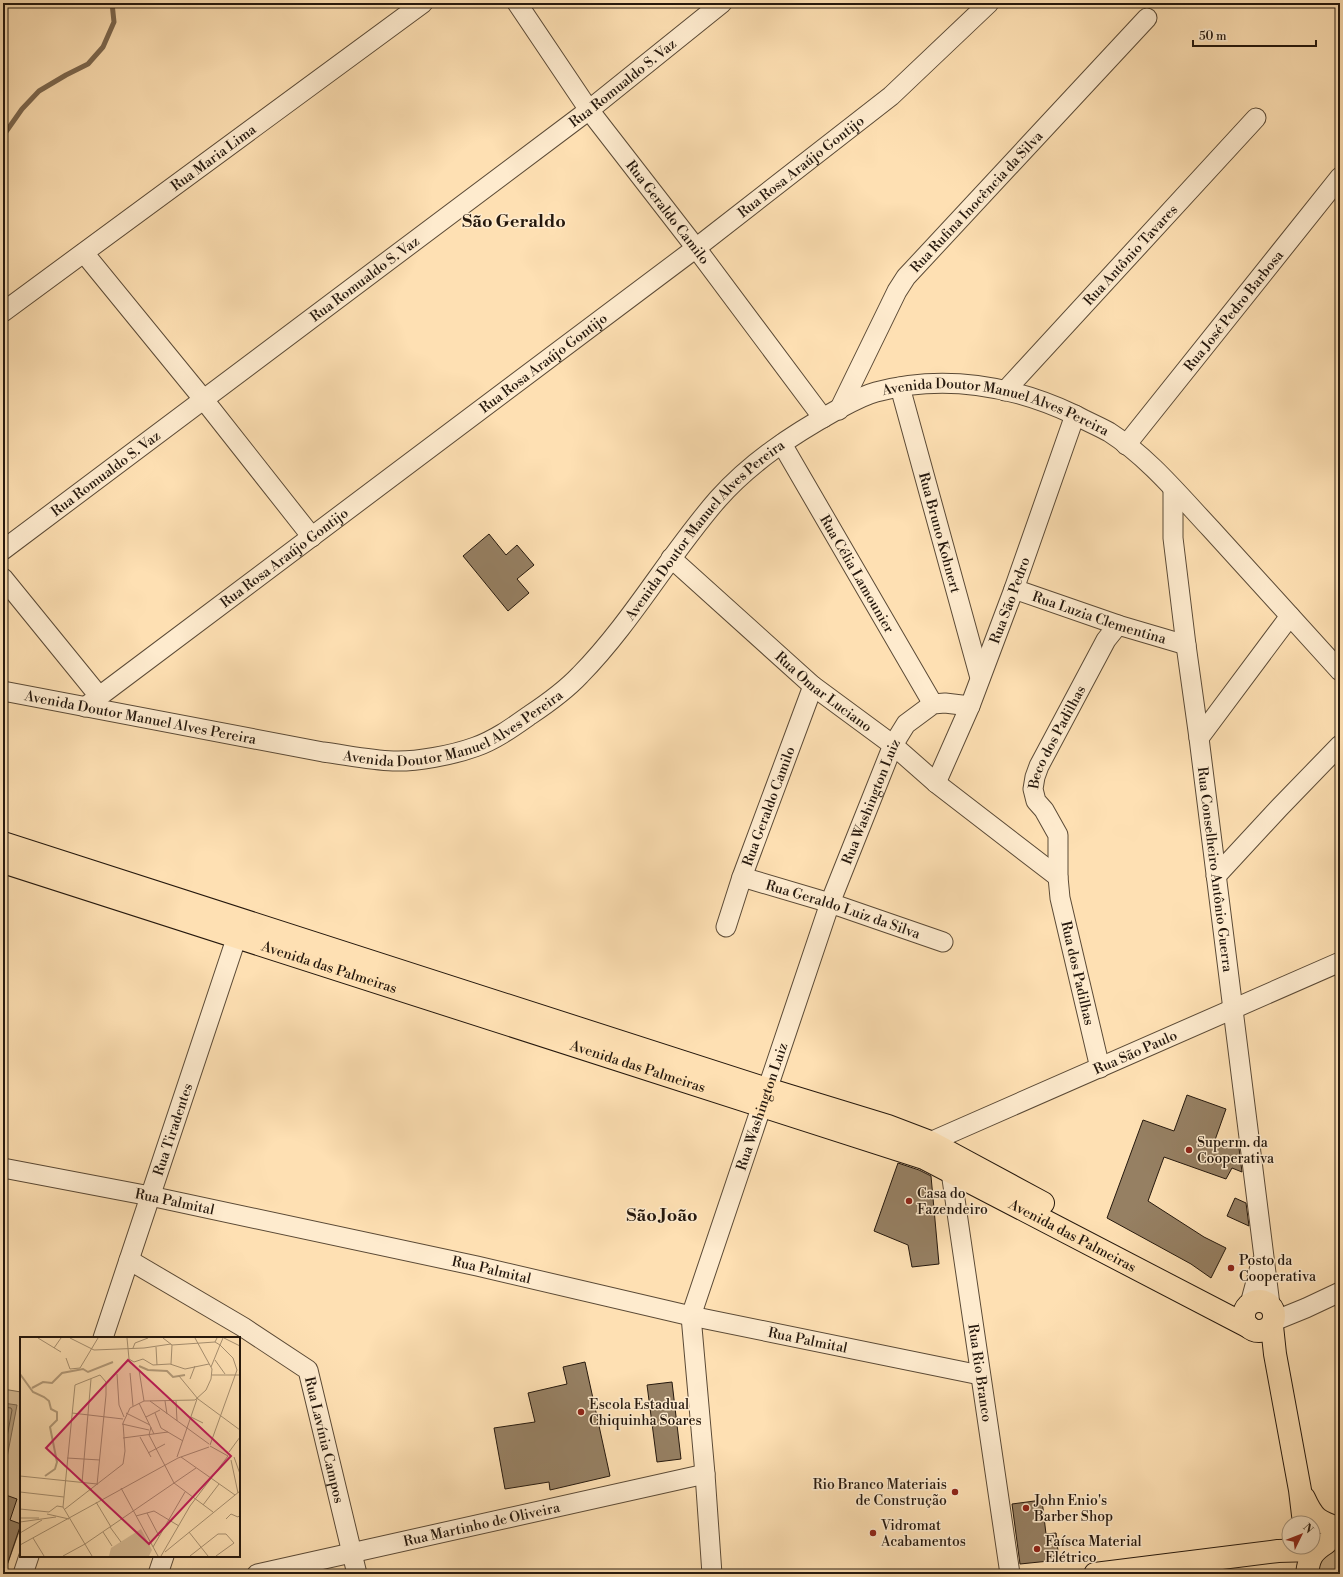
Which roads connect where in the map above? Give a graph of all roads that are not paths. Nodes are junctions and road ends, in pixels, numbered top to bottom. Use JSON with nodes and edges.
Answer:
{"nodes":[{"id":1,"x":423,"y":3,"type":"edge"},
{"id":2,"x":517,"y":3,"type":"edge"},
{"id":3,"x":722,"y":3,"type":"edge"},
{"id":4,"x":989,"y":3,"type":"edge"},
{"id":5,"x":1147,"y":18,"type":"dead end"},
{"id":6,"x":590,"y":110,"type":"junction"},
{"id":7,"x":1256,"y":118,"type":"dead end"},
{"id":8,"x":1340,"y":177,"type":"edge"},
{"id":9,"x":696,"y":248,"type":"junction"},
{"id":10,"x":84,"y":253,"type":"junction"},
{"id":11,"x":3,"y":312,"type":"edge"},
{"id":12,"x":900,"y":387,"type":"junction"},
{"id":13,"x":1005,"y":391,"type":"junction"},
{"id":14,"x":204,"y":400,"type":"junction"},
{"id":15,"x":831,"y":414,"type":"junction"},
{"id":16,"x":1075,"y":416,"type":"junction"},
{"id":17,"x":782,"y":444,"type":"junction"},
{"id":18,"x":1126,"y":445,"type":"junction"},
{"id":19,"x":1173,"y":488,"type":"junction"},
{"id":20,"x":312,"y":537,"type":"junction"},
{"id":21,"x":3,"y":550,"type":"edge"},
{"id":22,"x":671,"y":558,"type":"junction"},
{"id":23,"x":3,"y":578,"type":"edge"},
{"id":24,"x":1014,"y":589,"type":"junction"},
{"id":25,"x":1290,"y":616,"type":"junction"},
{"id":26,"x":1118,"y":625,"type":"junction"},
{"id":27,"x":1186,"y":645,"type":"junction"},
{"id":28,"x":1340,"y":671,"type":"edge"},
{"id":29,"x":980,"y":678,"type":"junction"},
{"id":30,"x":813,"y":686,"type":"junction"},
{"id":31,"x":3,"y":692,"type":"edge"},
{"id":32,"x":92,"y":701,"type":"junction"},
{"id":33,"x":933,"y":704,"type":"junction"},
{"id":34,"x":970,"y":706,"type":"junction"},
{"id":35,"x":1199,"y":738,"type":"junction"},
{"id":36,"x":893,"y":745,"type":"junction"},
{"id":37,"x":1340,"y":745,"type":"edge"},
{"id":38,"x":936,"y":783,"type":"junction"},
{"id":39,"x":3,"y":843,"type":"edge"},
{"id":40,"x":3,"y":862,"type":"edge"},
{"id":41,"x":1216,"y":876,"type":"junction"},
{"id":42,"x":742,"y":877,"type":"junction"},
{"id":43,"x":1058,"y":877,"type":"junction"},
{"id":44,"x":830,"y":903,"type":"junction"},
{"id":45,"x":726,"y":927,"type":"dead end"},
{"id":46,"x":240,"y":928,"type":"junction"},
{"id":47,"x":943,"y":942,"type":"dead end"},
{"id":48,"x":1340,"y":962,"type":"edge"},
{"id":49,"x":1233,"y":1009,"type":"junction"},
{"id":50,"x":1100,"y":1068,"type":"junction"},
{"id":51,"x":764,"y":1097,"type":"junction"},
{"id":52,"x":930,"y":1142,"type":"junction"},
{"id":53,"x":3,"y":1168,"type":"edge"},
{"id":54,"x":951,"y":1172,"type":"junction"},
{"id":55,"x":150,"y":1196,"type":"junction"},
{"id":56,"x":129,"y":1260,"type":"junction"},
{"id":57,"x":1332,"y":1295,"type":"edge"},
{"id":58,"x":691,"y":1316,"type":"junction"},
{"id":59,"x":1261,"y":1316,"type":"junction"},
{"id":60,"x":241,"y":1333,"type":"edge"},
{"id":61,"x":103,"y":1337,"type":"edge"},
{"id":62,"x":980,"y":1375,"type":"junction"},
{"id":63,"x":705,"y":1474,"type":"junction"},
{"id":64,"x":1300,"y":1490,"type":"junction"},
{"id":65,"x":1303,"y":1515,"type":"edge"},
{"id":66,"x":1340,"y":1529,"type":"edge"},
{"id":67,"x":1340,"y":1537,"type":"edge"},
{"id":68,"x":1321,"y":1544,"type":"edge"},
{"id":69,"x":1281,"y":1551,"type":"edge"},
{"id":70,"x":352,"y":1553,"type":"junction"},
{"id":71,"x":1311,"y":1555,"type":"edge"},
{"id":72,"x":29,"y":1557,"type":"edge"},
{"id":73,"x":164,"y":1557,"type":"edge"},
{"id":74,"x":23,"y":1574,"type":"edge"},
{"id":75,"x":158,"y":1574,"type":"edge"},
{"id":76,"x":258,"y":1574,"type":"edge"},
{"id":77,"x":357,"y":1574,"type":"edge"},
{"id":78,"x":712,"y":1574,"type":"edge"},
{"id":79,"x":1010,"y":1574,"type":"edge"},
{"id":80,"x":1095,"y":1574,"type":"edge"},
{"id":81,"x":1307,"y":1574,"type":"edge"}],
"edges":[{"from":1,"to":10,"type":"street","name":"Rua Maria Lima"},
{"from":2,"to":6,"type":"street","name":"Rua Geraldo Camilo"},
{"from":3,"to":6,"type":"street","name":"Rua Romualdo S. Vaz"},
{"from":4,"to":9,"type":"street","name":"Rua Rosa Araújo Gontijo"},
{"from":5,"to":15,"type":"street","name":"Rua Rufina Inocência da Silva"},
{"from":6,"to":9,"type":"street","name":"Rua Geraldo Camilo"},
{"from":6,"to":14,"type":"street","name":"Rua Romualdo S. Vaz"},
{"from":7,"to":13,"type":"street","name":"Rua Antônio Tavares"},
{"from":8,"to":18,"type":"street","name":"Rua José Pedro Barbosa"},
{"from":9,"to":15,"type":"street","name":"Rua Geraldo Camilo"},
{"from":9,"to":20,"type":"street","name":"Rua Rosa Araújo Gontijo"},
{"from":10,"to":11,"type":"street","name":"Rua Maria Lima"},
{"from":10,"to":14,"type":"street"},
{"from":12,"to":13,"type":"street","name":"Avenida Doutor Manuel Alves Pereira"},
{"from":12,"to":15,"type":"street","name":"Avenida Doutor Manuel Alves Pereira"},
{"from":12,"to":29,"type":"street","name":"Rua Bruno Kohnert"},
{"from":13,"to":16,"type":"street","name":"Avenida Doutor Manuel Alves Pereira"},
{"from":14,"to":20,"type":"street"},
{"from":14,"to":21,"type":"street","name":"Rua Romualdo S. Vaz"},
{"from":15,"to":17,"type":"street","name":"Avenida Doutor Manuel Alves Pereira"},
{"from":16,"to":18,"type":"street","name":"Avenida Doutor Manuel Alves Pereira"},
{"from":16,"to":24,"type":"street","name":"Rua São Pedro"},
{"from":17,"to":22,"type":"street","name":"Avenida Doutor Manuel Alves Pereira"},
{"from":17,"to":33,"type":"street","name":"Rua Célia Lamounier"},
{"from":18,"to":19,"type":"street","name":"Avenida Doutor Manuel Alves Pereira"},
{"from":19,"to":25,"type":"street","name":"Avenida Doutor Manuel Alves Pereira"},
{"from":19,"to":27,"type":"street","name":"Rua Conselheiro Antônio Guerra"},
{"from":20,"to":32,"type":"street","name":"Rua Rosa Araújo Gontijo"},
{"from":22,"to":30,"type":"street","name":"Rua Omar Luciano"},
{"from":22,"to":32,"type":"street","name":"Avenida Doutor Manuel Alves Pereira"},
{"from":23,"to":32,"type":"street"},
{"from":24,"to":26,"type":"street","name":"Rua Luzia Clementina"},
{"from":24,"to":29,"type":"street","name":"Rua São Pedro"},
{"from":25,"to":28,"type":"street","name":"Avenida Doutor Manuel Alves Pereira"},
{"from":25,"to":35,"type":"street"},
{"from":26,"to":27,"type":"street","name":"Rua Luzia Clementina"},
{"from":26,"to":43,"type":"street","name":"Beco dos Padilhas"},
{"from":27,"to":35,"type":"street","name":"Rua Conselheiro Antônio Guerra"},
{"from":29,"to":34,"type":"street","name":"Rua São Pedro"},
{"from":30,"to":36,"type":"street","name":"Rua Omar Luciano"},
{"from":30,"to":42,"type":"street","name":"Rua Geraldo Camilo"},
{"from":31,"to":32,"type":"street","name":"Avenida Doutor Manuel Alves Pereira"},
{"from":33,"to":34,"type":"street"},
{"from":33,"to":36,"type":"street","name":"Rua Washington Luiz"},
{"from":34,"to":38,"type":"street","name":"Rua São Pedro"},
{"from":35,"to":41,"type":"street","name":"Rua Conselheiro Antônio Guerra"},
{"from":36,"to":38,"type":"street","name":"Rua Omar Luciano"},
{"from":36,"to":44,"type":"street","name":"Rua Washington Luiz"},
{"from":37,"to":41,"type":"street"},
{"from":38,"to":43,"type":"street","name":"Rua Omar Luciano"},
{"from":39,"to":46,"type":"main road","name":"Avenida das Palmeiras"},
{"from":40,"to":46,"type":"main road","name":"Avenida das Palmeiras"},
{"from":41,"to":49,"type":"street","name":"Rua Conselheiro Antônio Guerra"},
{"from":42,"to":44,"type":"street","name":"Rua Geraldo Luiz da Silva"},
{"from":42,"to":45,"type":"street","name":"Rua Geraldo Camilo"},
{"from":43,"to":50,"type":"street","name":"Rua dos Padilhas"},
{"from":44,"to":47,"type":"street","name":"Rua Geraldo Luiz da Silva"},
{"from":44,"to":51,"type":"street","name":"Rua Washington Luiz"},
{"from":46,"to":51,"type":"main road","name":"Avenida das Palmeiras"},
{"from":46,"to":55,"type":"street","name":"Rua Tiradentes"},
{"from":48,"to":49,"type":"street","name":"Rua São Paulo"},
{"from":49,"to":50,"type":"street","name":"Rua São Paulo"},
{"from":49,"to":59,"type":"street","name":"Rua Conselheiro Antônio Guerra"},
{"from":50,"to":52,"type":"street","name":"Rua São Paulo"},
{"from":51,"to":52,"type":"main road","name":"Avenida das Palmeiras"},
{"from":51,"to":54,"type":"main road","name":"Avenida das Palmeiras"},
{"from":51,"to":58,"type":"street","name":"Rua Washington Luiz"},
{"from":52,"to":59,"type":"main road","name":"Avenida das Palmeiras"},
{"from":53,"to":55,"type":"street","name":"Rua Palmital"},
{"from":54,"to":59,"type":"main road","name":"Avenida das Palmeiras"},
{"from":54,"to":62,"type":"street","name":"Rua Rio Branco"},
{"from":55,"to":56,"type":"street","name":"Rua Tiradentes"},
{"from":55,"to":58,"type":"street","name":"Rua Palmital"},
{"from":56,"to":60,"type":"street","name":"Rua Lavínia Campos"},
{"from":56,"to":61,"type":"street","name":"Rua Tiradentes"},
{"from":57,"to":59,"type":"street"},
{"from":58,"to":62,"type":"street","name":"Rua Palmital"},
{"from":58,"to":63,"type":"street","name":"Rua Washington Luiz"},
{"from":59,"to":64,"type":"main road"},
{"from":60,"to":70,"type":"street","name":"Rua Lavínia Campos"},
{"from":62,"to":79,"type":"street","name":"Rua Rio Branco"},
{"from":63,"to":70,"type":"street","name":"Rua Martinho de Oliveira"},
{"from":63,"to":78,"type":"street","name":"Rua Washington Luiz"},
{"from":64,"to":65,"type":"main road"},
{"from":64,"to":66,"type":"main road"},
{"from":67,"to":68,"type":"main road"},
{"from":69,"to":80,"type":"main road"},
{"from":70,"to":76,"type":"street","name":"Rua Martinho de Oliveira"},
{"from":70,"to":77,"type":"street","name":"Rua Lavínia Campos"},
{"from":71,"to":81,"type":"main road"},
{"from":72,"to":74,"type":"street"},
{"from":73,"to":75,"type":"street"}]}
